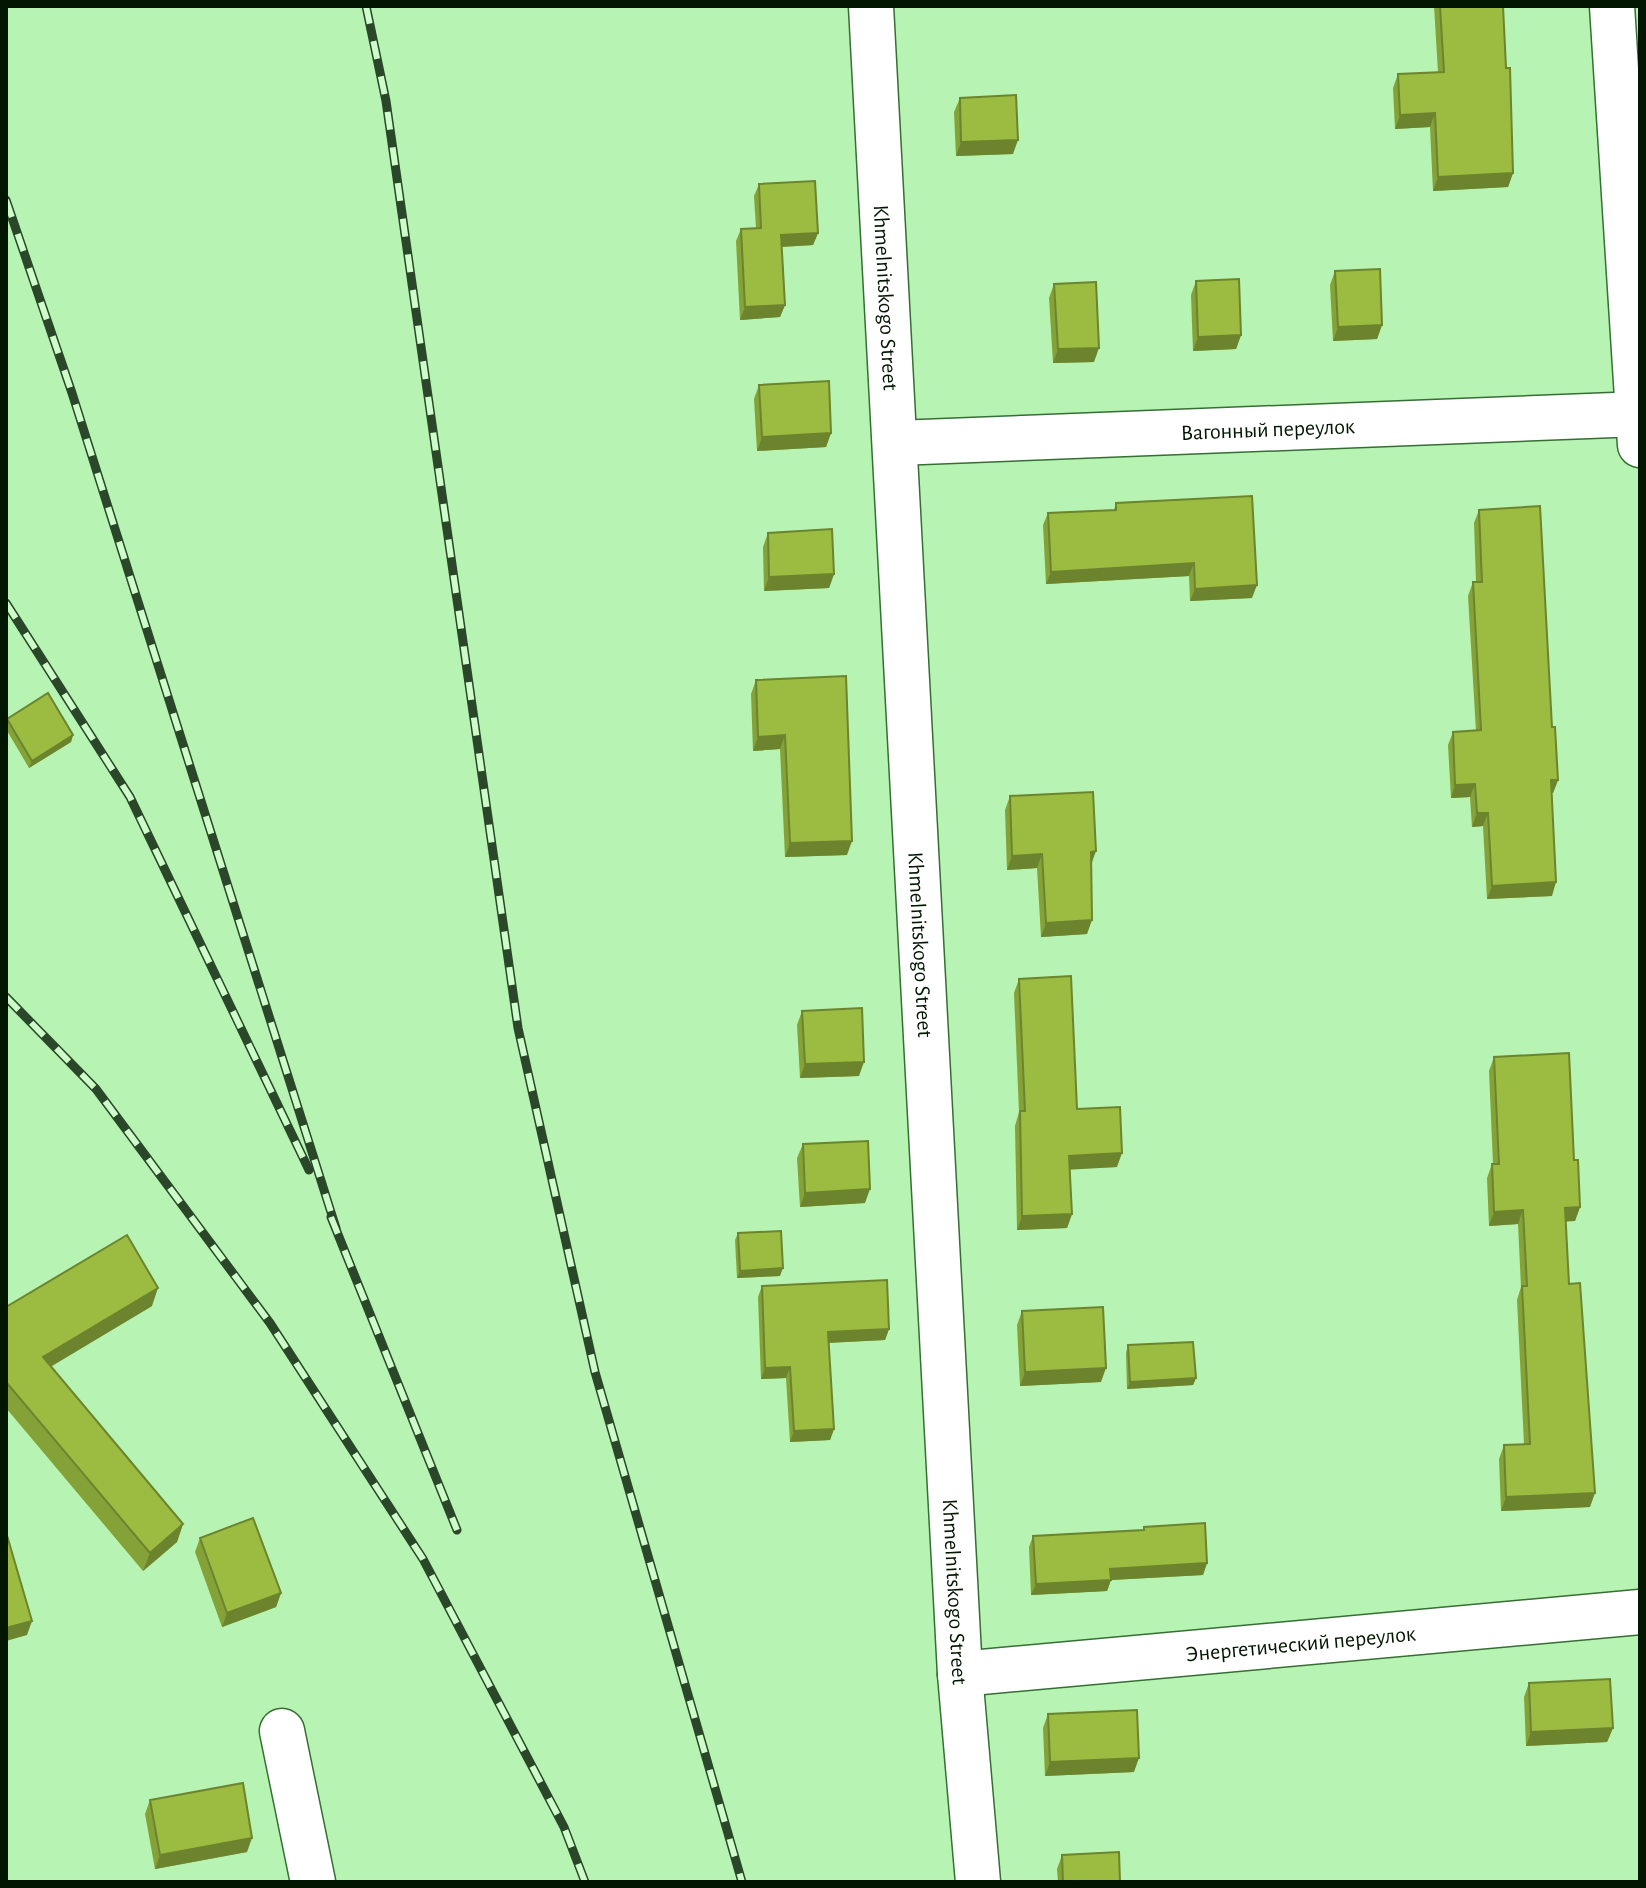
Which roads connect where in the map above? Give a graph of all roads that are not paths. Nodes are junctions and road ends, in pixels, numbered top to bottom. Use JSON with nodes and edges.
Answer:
{"nodes":[{"id":1,"x":871,"y":6,"type":"edge"},
{"id":2,"x":1612,"y":6,"type":"edge"},
{"id":3,"x":1639,"y":425,"type":"edge"},
{"id":4,"x":896,"y":443,"type":"junction"},
{"id":5,"x":1640,"y":1612,"type":"edge"},
{"id":6,"x":960,"y":1674,"type":"junction"},
{"id":7,"x":282,"y":1731,"type":"dead end"},
{"id":8,"x":313,"y":1882,"type":"edge"},
{"id":9,"x":978,"y":1882,"type":"edge"}],
"edges":[{"from":1,"to":4,"type":"street","name":"Khmelnitskogo Street"},
{"from":2,"to":3,"type":"street"},
{"from":3,"to":4,"type":"street","name":"Вагонный переулок"},
{"from":4,"to":6,"type":"street","name":"Khmelnitskogo Street"},
{"from":5,"to":6,"type":"street","name":"Энергетический переулок"},
{"from":6,"to":9,"type":"street","name":"Khmelnitskogo Street"},
{"from":7,"to":8,"type":"street"}]}
